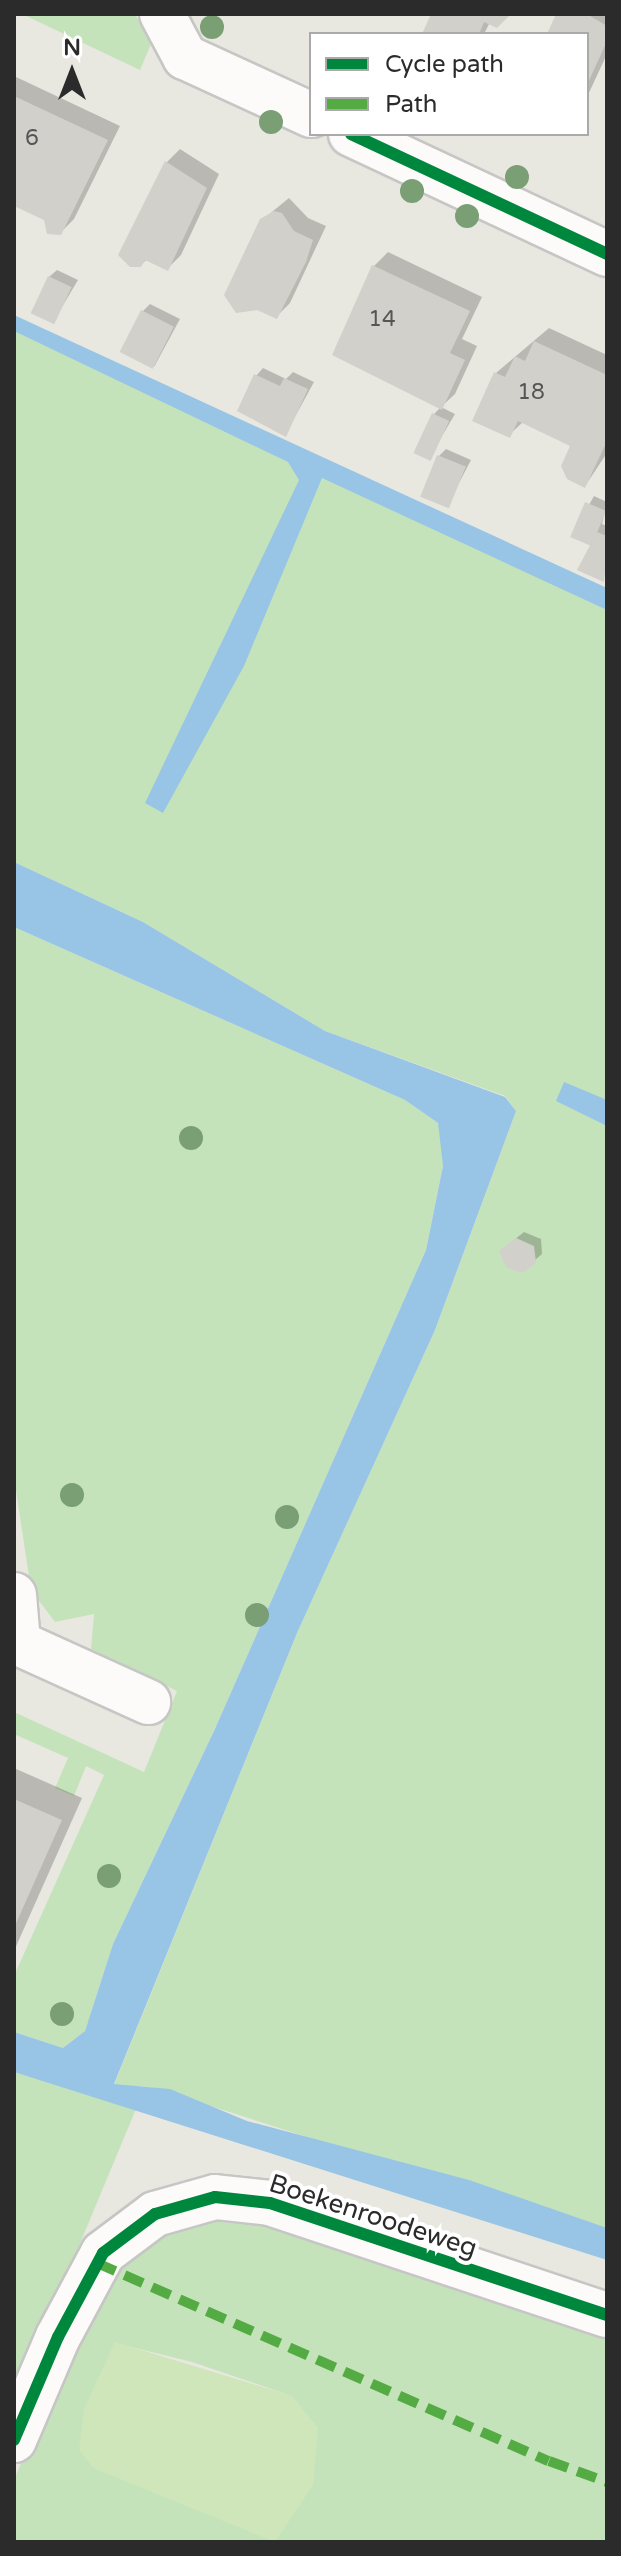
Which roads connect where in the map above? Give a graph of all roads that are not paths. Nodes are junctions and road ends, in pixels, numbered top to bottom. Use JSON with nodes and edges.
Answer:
{"nodes":[{"id":1,"x":162,"y":14,"type":"edge"},
{"id":2,"x":309,"y":114,"type":"edge"},
{"id":3,"x":355,"y":136,"type":"edge"},
{"id":4,"x":607,"y":254,"type":"edge"},
{"id":5,"x":14,"y":1595,"type":"edge"},
{"id":6,"x":148,"y":1702,"type":"dead end"},
{"id":7,"x":607,"y":2315,"type":"edge"},
{"id":8,"x":14,"y":2440,"type":"edge"}],
"edges":[{"from":1,"to":2,"type":"street"},
{"from":3,"to":4,"type":"street"},
{"from":5,"to":6,"type":"street"},
{"from":7,"to":8,"type":"street","name":"Boekenroodeweg"}]}
